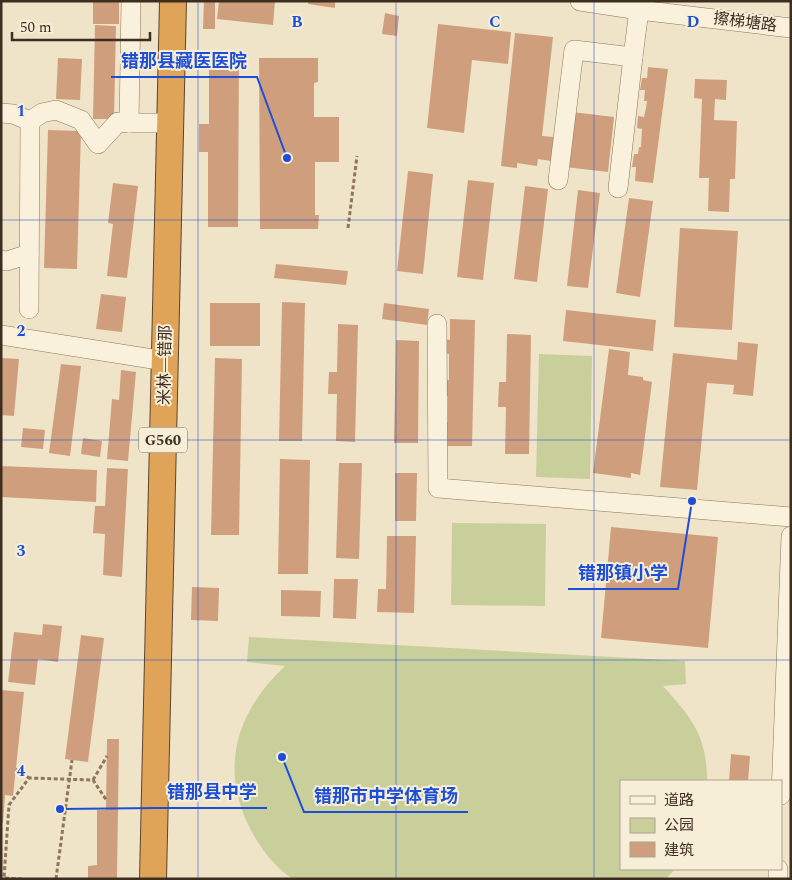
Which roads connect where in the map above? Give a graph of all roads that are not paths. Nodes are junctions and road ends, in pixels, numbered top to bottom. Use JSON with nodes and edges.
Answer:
{"nodes":[{"id":1,"x":131,"y":1,"type":"edge"},
{"id":2,"x":173,"y":1,"type":"edge"},
{"id":3,"x":580,"y":1,"type":"edge"},
{"id":4,"x":639,"y":10,"type":"junction"},
{"id":5,"x":791,"y":28,"type":"edge"},
{"id":6,"x":633,"y":57,"type":"junction"},
{"id":7,"x":1,"y":113,"type":"edge"},
{"id":8,"x":30,"y":121,"type":"junction"},
{"id":9,"x":130,"y":123,"type":"junction"},
{"id":10,"x":170,"y":123,"type":"junction"},
{"id":11,"x":558,"y":180,"type":"dead end"},
{"id":12,"x":618,"y":188,"type":"dead end"},
{"id":13,"x":29,"y":254,"type":"junction"},
{"id":14,"x":1,"y":260,"type":"edge"},
{"id":15,"x":29,"y":309,"type":"dead end"},
{"id":16,"x":437,"y":324,"type":"dead end"},
{"id":17,"x":1,"y":336,"type":"edge"},
{"id":18,"x":165,"y":361,"type":"junction"},
{"id":19,"x":791,"y":517,"type":"edge"},
{"id":20,"x":791,"y":536,"type":"edge"},
{"id":21,"x":790,"y":599,"type":"edge"},
{"id":22,"x":782,"y":780,"type":"edge"},
{"id":23,"x":153,"y":879,"type":"edge"}],
"edges":[{"from":1,"to":9,"type":"street"},
{"from":2,"to":10,"type":"highway","name":"米林—错那","number":"G560"},
{"from":3,"to":4,"type":"street","name":"擦梯塘路"},
{"from":4,"to":5,"type":"street","name":"擦梯塘路"},
{"from":4,"to":6,"type":"street"},
{"from":6,"to":11,"type":"street"},
{"from":6,"to":12,"type":"street"},
{"from":7,"to":8,"type":"street"},
{"from":8,"to":9,"type":"street"},
{"from":8,"to":13,"type":"street"},
{"from":9,"to":10,"type":"street"},
{"from":10,"to":18,"type":"highway","name":"米林—错那","number":"G560"},
{"from":13,"to":14,"type":"street"},
{"from":13,"to":15,"type":"street"},
{"from":16,"to":19,"type":"street"},
{"from":17,"to":18,"type":"street"},
{"from":18,"to":23,"type":"highway","name":"米林—错那","number":"G560"},
{"from":20,"to":21,"type":"street"},
{"from":21,"to":22,"type":"street"}]}
